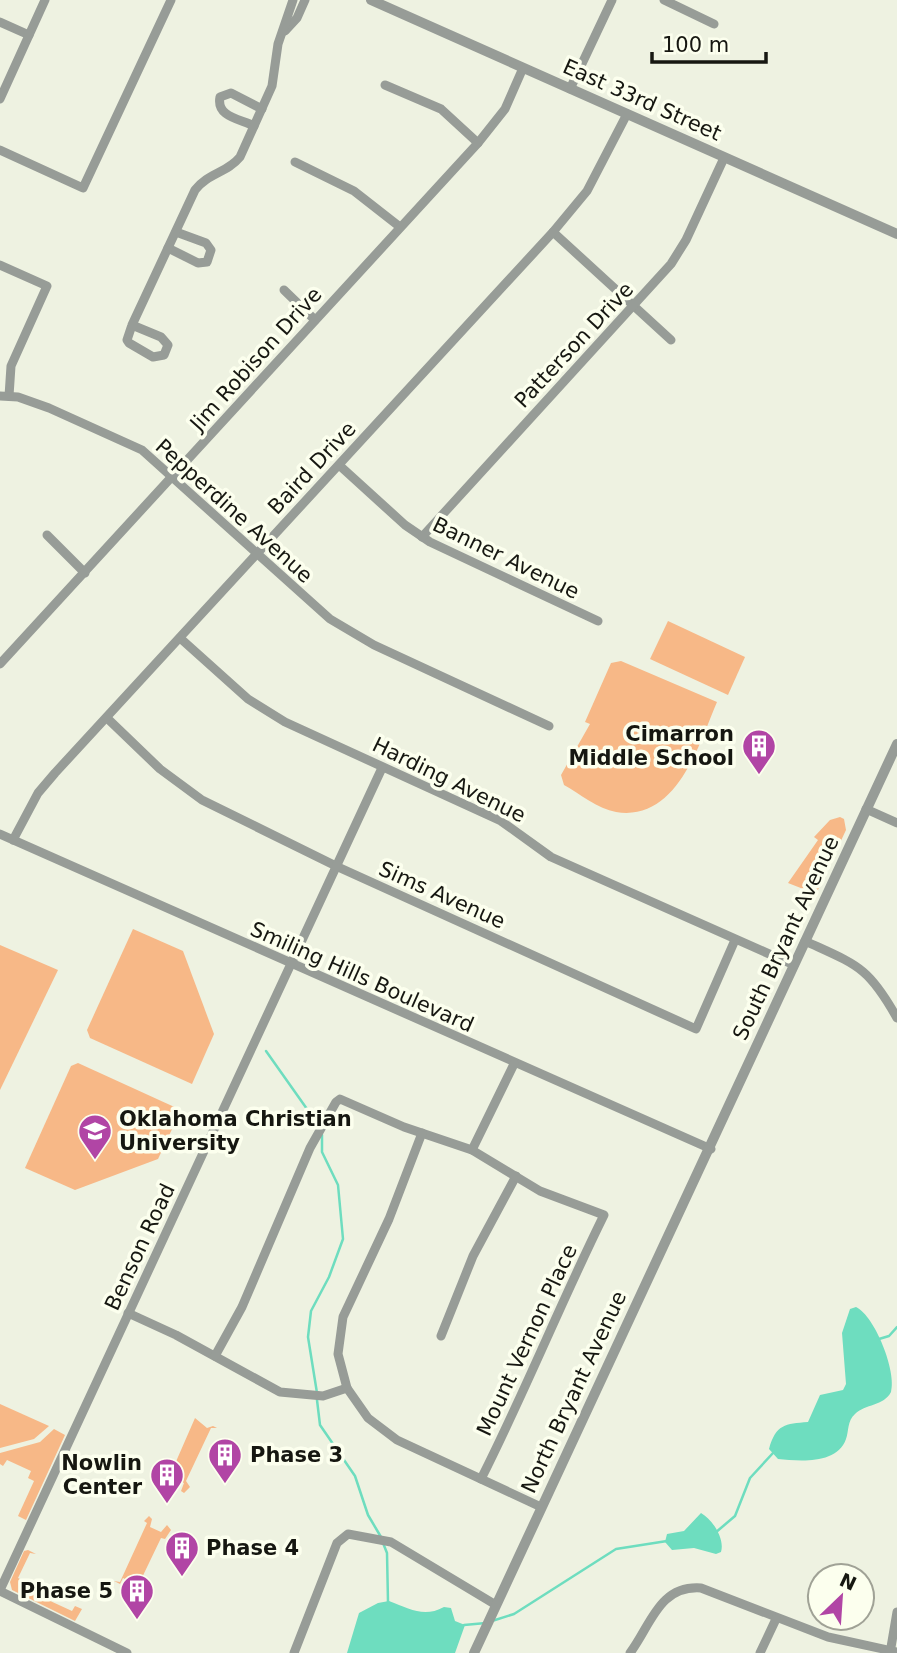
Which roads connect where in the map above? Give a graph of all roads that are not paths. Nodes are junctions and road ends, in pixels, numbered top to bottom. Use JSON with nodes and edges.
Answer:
{"nodes":[{"id":1,"x":45,"y":0,"type":"edge"},
{"id":2,"x":171,"y":0,"type":"edge"},
{"id":3,"x":306,"y":0,"type":"edge"},
{"id":4,"x":371,"y":0,"type":"edge"},
{"id":5,"x":612,"y":0,"type":"edge"},
{"id":6,"x":664,"y":0,"type":"edge"},
{"id":7,"x":291,"y":4,"type":"edge"},
{"id":8,"x":299,"y":14,"type":"junction"},
{"id":9,"x":0,"y":22,"type":"edge"},
{"id":10,"x":714,"y":24,"type":"dead end"},
{"id":11,"x":284,"y":33,"type":"junction"},
{"id":12,"x":29,"y":35,"type":"junction"},
{"id":13,"x":523,"y":68,"type":"junction"},
{"id":14,"x":385,"y":85,"type":"dead end"},
{"id":15,"x":570,"y":89,"type":"junction"},
{"id":16,"x":0,"y":99,"type":"edge"},
{"id":17,"x":262,"y":109,"type":"junction"},
{"id":18,"x":627,"y":114,"type":"junction"},
{"id":19,"x":254,"y":126,"type":"junction"},
{"id":20,"x":478,"y":143,"type":"junction"},
{"id":21,"x":0,"y":150,"type":"edge"},
{"id":22,"x":724,"y":158,"type":"junction"},
{"id":23,"x":295,"y":162,"type":"dead end"},
{"id":24,"x":400,"y":227,"type":"junction"},
{"id":25,"x":176,"y":232,"type":"junction"},
{"id":26,"x":553,"y":232,"type":"junction"},
{"id":27,"x":897,"y":234,"type":"edge"},
{"id":28,"x":168,"y":248,"type":"junction"},
{"id":29,"x":0,"y":265,"type":"edge"},
{"id":30,"x":284,"y":290,"type":"dead end"},
{"id":31,"x":634,"y":306,"type":"junction"},
{"id":32,"x":315,"y":320,"type":"junction"},
{"id":33,"x":132,"y":325,"type":"junction"},
{"id":34,"x":671,"y":340,"type":"dead end"},
{"id":35,"x":4,"y":396,"type":"edge"},
{"id":36,"x":339,"y":465,"type":"junction"},
{"id":37,"x":173,"y":476,"type":"junction"},
{"id":38,"x":47,"y":535,"type":"dead end"},
{"id":39,"x":422,"y":537,"type":"junction"},
{"id":40,"x":257,"y":554,"type":"junction"},
{"id":41,"x":85,"y":573,"type":"junction"},
{"id":42,"x":598,"y":621,"type":"dead end"},
{"id":43,"x":180,"y":638,"type":"junction"},
{"id":44,"x":0,"y":664,"type":"edge"},
{"id":45,"x":107,"y":719,"type":"junction"},
{"id":46,"x":549,"y":726,"type":"dead end"},
{"id":47,"x":897,"y":744,"type":"edge"},
{"id":48,"x":382,"y":768,"type":"junction"},
{"id":49,"x":866,"y":809,"type":"junction"},
{"id":50,"x":897,"y":823,"type":"edge"},
{"id":51,"x":0,"y":834,"type":"edge"},
{"id":52,"x":13,"y":840,"type":"junction"},
{"id":53,"x":338,"y":867,"type":"junction"},
{"id":54,"x":734,"y":940,"type":"junction"},
{"id":55,"x":805,"y":941,"type":"junction"},
{"id":56,"x":292,"y":965,"type":"junction"},
{"id":57,"x":794,"y":965,"type":"junction"},
{"id":58,"x":895,"y":1013,"type":"edge"},
{"id":59,"x":514,"y":1064,"type":"junction"},
{"id":60,"x":422,"y":1133,"type":"junction"},
{"id":61,"x":711,"y":1149,"type":"junction"},
{"id":62,"x":472,"y":1150,"type":"junction"},
{"id":63,"x":516,"y":1176,"type":"junction"},
{"id":64,"x":128,"y":1313,"type":"junction"},
{"id":65,"x":441,"y":1336,"type":"dead end"},
{"id":66,"x":215,"y":1356,"type":"junction"},
{"id":67,"x":346,"y":1388,"type":"junction"},
{"id":68,"x":481,"y":1479,"type":"junction"},
{"id":69,"x":541,"y":1507,"type":"junction"},
{"id":70,"x":0,"y":1590,"type":"edge"},
{"id":71,"x":496,"y":1605,"type":"junction"},
{"id":72,"x":897,"y":1612,"type":"edge"},
{"id":73,"x":776,"y":1619,"type":"junction"},
{"id":74,"x":476,"y":1652,"type":"edge"},
{"id":75,"x":893,"y":1652,"type":"edge"},
{"id":76,"x":127,"y":1653,"type":"edge"},
{"id":77,"x":294,"y":1653,"type":"edge"},
{"id":78,"x":630,"y":1653,"type":"edge"},
{"id":79,"x":760,"y":1653,"type":"edge"}],
"edges":[{"from":1,"to":12,"type":"street"},
{"from":2,"to":21,"type":"street"},
{"from":3,"to":8,"type":"street"},
{"from":4,"to":13,"type":"street","name":"East 33rd Street"},
{"from":5,"to":15,"type":"street"},
{"from":6,"to":10,"type":"street"},
{"from":7,"to":8,"type":"street"},
{"from":7,"to":11,"type":"street"},
{"from":8,"to":11,"type":"street"},
{"from":9,"to":12,"type":"street"},
{"from":11,"to":17,"type":"street"},
{"from":12,"to":16,"type":"street"},
{"from":13,"to":15,"type":"street","name":"East 33rd Street"},
{"from":13,"to":20,"type":"street","name":"Jim Robison Drive"},
{"from":14,"to":20,"type":"street"},
{"from":15,"to":18,"type":"street","name":"East 33rd Street"},
{"from":17,"to":19,"type":"street"},
{"from":17,"to":19,"type":"street"},
{"from":18,"to":22,"type":"street","name":"East 33rd Street"},
{"from":18,"to":26,"type":"street","name":"Baird Drive"},
{"from":19,"to":25,"type":"street"},
{"from":20,"to":24,"type":"street","name":"Jim Robison Drive"},
{"from":22,"to":27,"type":"street","name":"East 33rd Street"},
{"from":22,"to":31,"type":"street","name":"Patterson Drive"},
{"from":23,"to":24,"type":"street"},
{"from":24,"to":32,"type":"street","name":"Jim Robison Drive"},
{"from":25,"to":28,"type":"street"},
{"from":25,"to":28,"type":"street"},
{"from":26,"to":31,"type":"street"},
{"from":26,"to":36,"type":"street","name":"Baird Drive"},
{"from":28,"to":33,"type":"street"},
{"from":29,"to":35,"type":"street"},
{"from":30,"to":32,"type":"street"},
{"from":31,"to":34,"type":"street"},
{"from":31,"to":39,"type":"street","name":"Patterson Drive"},
{"from":32,"to":37,"type":"street","name":"Jim Robison Drive"},
{"from":33,"to":33,"type":"street"},
{"from":35,"to":37,"type":"street","name":"Pepperdine Avenue"},
{"from":36,"to":39,"type":"street","name":"Banner Avenue"},
{"from":36,"to":40,"type":"street","name":"Baird Drive"},
{"from":37,"to":40,"type":"street","name":"Pepperdine Avenue"},
{"from":37,"to":41,"type":"street","name":"Jim Robison Drive"},
{"from":38,"to":41,"type":"street"},
{"from":39,"to":42,"type":"street","name":"Banner Avenue"},
{"from":40,"to":43,"type":"street","name":"Baird Drive"},
{"from":40,"to":46,"type":"street","name":"Pepperdine Avenue"},
{"from":41,"to":44,"type":"street","name":"Jim Robison Drive"},
{"from":43,"to":45,"type":"street","name":"Baird Drive"},
{"from":43,"to":48,"type":"street","name":"Harding Avenue"},
{"from":45,"to":52,"type":"street","name":"Baird Drive"},
{"from":45,"to":53,"type":"street","name":"Sims Avenue"},
{"from":47,"to":49,"type":"street","name":"South Bryant Avenue"},
{"from":48,"to":53,"type":"street","name":"Benson Road"},
{"from":48,"to":54,"type":"street","name":"Harding Avenue"},
{"from":49,"to":50,"type":"street"},
{"from":49,"to":55,"type":"street","name":"South Bryant Avenue"},
{"from":51,"to":52,"type":"street","name":"Smiling Hills Boulevard"},
{"from":52,"to":56,"type":"street","name":"Smiling Hills Boulevard"},
{"from":53,"to":54,"type":"street","name":"Sims Avenue"},
{"from":53,"to":56,"type":"street","name":"Benson Road"},
{"from":54,"to":57,"type":"street","name":"Harding Avenue"},
{"from":55,"to":57,"type":"street","name":"South Bryant Avenue"},
{"from":55,"to":58,"type":"street"},
{"from":56,"to":59,"type":"street","name":"Smiling Hills Boulevard"},
{"from":56,"to":64,"type":"street","name":"Benson Road"},
{"from":57,"to":61,"type":"street","name":"South Bryant Avenue"},
{"from":59,"to":61,"type":"street","name":"Smiling Hills Boulevard"},
{"from":59,"to":62,"type":"street"},
{"from":60,"to":62,"type":"street"},
{"from":60,"to":66,"type":"street"},
{"from":60,"to":67,"type":"street"},
{"from":61,"to":69,"type":"street","name":"North Bryant Avenue"},
{"from":62,"to":63,"type":"street"},
{"from":63,"to":65,"type":"street"},
{"from":63,"to":68,"type":"street","name":"Mount Vernon Place"},
{"from":64,"to":66,"type":"street"},
{"from":64,"to":70,"type":"street","name":"Benson Road"},
{"from":66,"to":67,"type":"street"},
{"from":67,"to":68,"type":"street"},
{"from":68,"to":69,"type":"street"},
{"from":69,"to":71,"type":"street","name":"North Bryant Avenue"},
{"from":70,"to":76,"type":"street"},
{"from":71,"to":74,"type":"street","name":"North Bryant Avenue"},
{"from":71,"to":77,"type":"street"},
{"from":72,"to":75,"type":"street"},
{"from":73,"to":75,"type":"street"},
{"from":73,"to":78,"type":"street"},
{"from":73,"to":79,"type":"street"}]}
